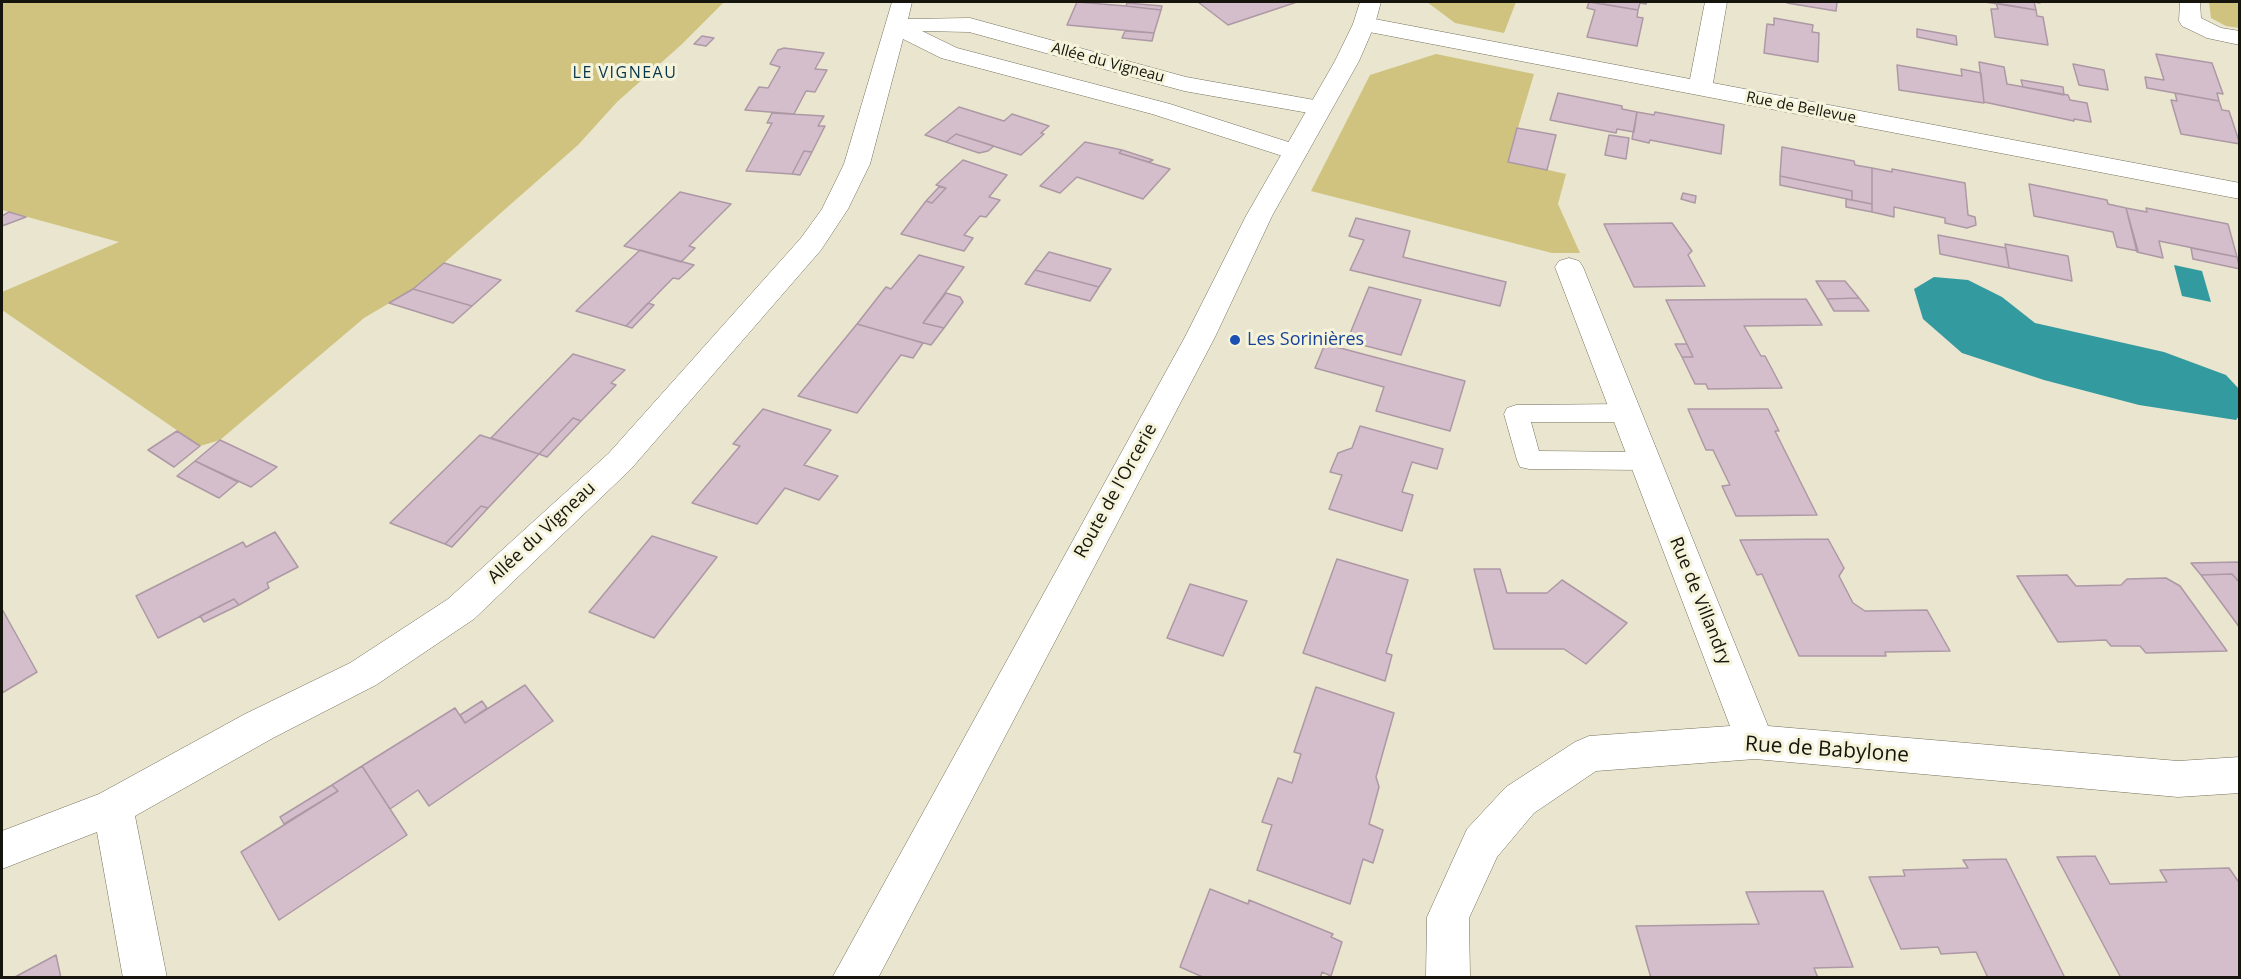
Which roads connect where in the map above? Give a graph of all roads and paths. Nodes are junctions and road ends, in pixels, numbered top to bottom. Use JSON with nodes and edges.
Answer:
{"nodes":[{"id":1,"x":1716,"y":2,"type":"edge"},
{"id":2,"x":2190,"y":2,"type":"edge"},
{"id":3,"x":1367,"y":13,"type":"edge"},
{"id":4,"x":898,"y":14,"type":"edge"},
{"id":5,"x":2240,"y":38,"type":"edge"},
{"id":6,"x":1700,"y":88,"type":"junction"},
{"id":7,"x":1245,"y":95,"type":"junction"},
{"id":8,"x":1320,"y":108,"type":"junction"},
{"id":9,"x":1220,"y":128,"type":"junction"},
{"id":10,"x":1295,"y":152,"type":"junction"},
{"id":11,"x":2240,"y":190,"type":"edge"},
{"id":12,"x":1569,"y":267,"type":"dead end"},
{"id":13,"x":1626,"y":413,"type":"junction"},
{"id":14,"x":1645,"y":461,"type":"junction"},
{"id":15,"x":1755,"y":742,"type":"junction"},
{"id":16,"x":2240,"y":775,"type":"edge"},
{"id":17,"x":113,"y":807,"type":"junction"},
{"id":18,"x":2,"y":850,"type":"edge"},
{"id":19,"x":145,"y":978,"type":"edge"},
{"id":20,"x":854,"y":978,"type":"edge"},
{"id":21,"x":1448,"y":978,"type":"edge"}],
"edges":[{"from":1,"to":6,"type":"street"},
{"from":2,"to":5,"type":"street"},
{"from":3,"to":6,"type":"street","name":"Rue de Bellevue"},
{"from":3,"to":8,"type":"street","name":"Route de l'Orcerie"},
{"from":4,"to":7,"type":"street","name":"Allée du Vigneau"},
{"from":4,"to":9,"type":"street","name":"Allée du Vigneau"},
{"from":4,"to":17,"type":"street","name":"Allée du Vigneau"},
{"from":6,"to":11,"type":"street","name":"Rue de Bellevue"},
{"from":7,"to":8,"type":"street","name":"Allée du Vigneau"},
{"from":7,"to":9,"type":"street"},
{"from":8,"to":10,"type":"street","name":"Route de l'Orcerie"},
{"from":9,"to":10,"type":"street","name":"Allée du Vigneau"},
{"from":10,"to":20,"type":"street","name":"Route de l'Orcerie"},
{"from":12,"to":13,"type":"street","name":"Rue de Villandry"},
{"from":13,"to":14,"type":"street","name":"Rue de Villandry"},
{"from":13,"to":14,"type":"lane"},
{"from":14,"to":15,"type":"street","name":"Rue de Villandry"},
{"from":15,"to":16,"type":"street","name":"Rue de Babylone"},
{"from":15,"to":21,"type":"street","name":"Rue de Babylone"},
{"from":17,"to":18,"type":"street","name":"Allée du Vigneau"},
{"from":17,"to":19,"type":"street"}]}
